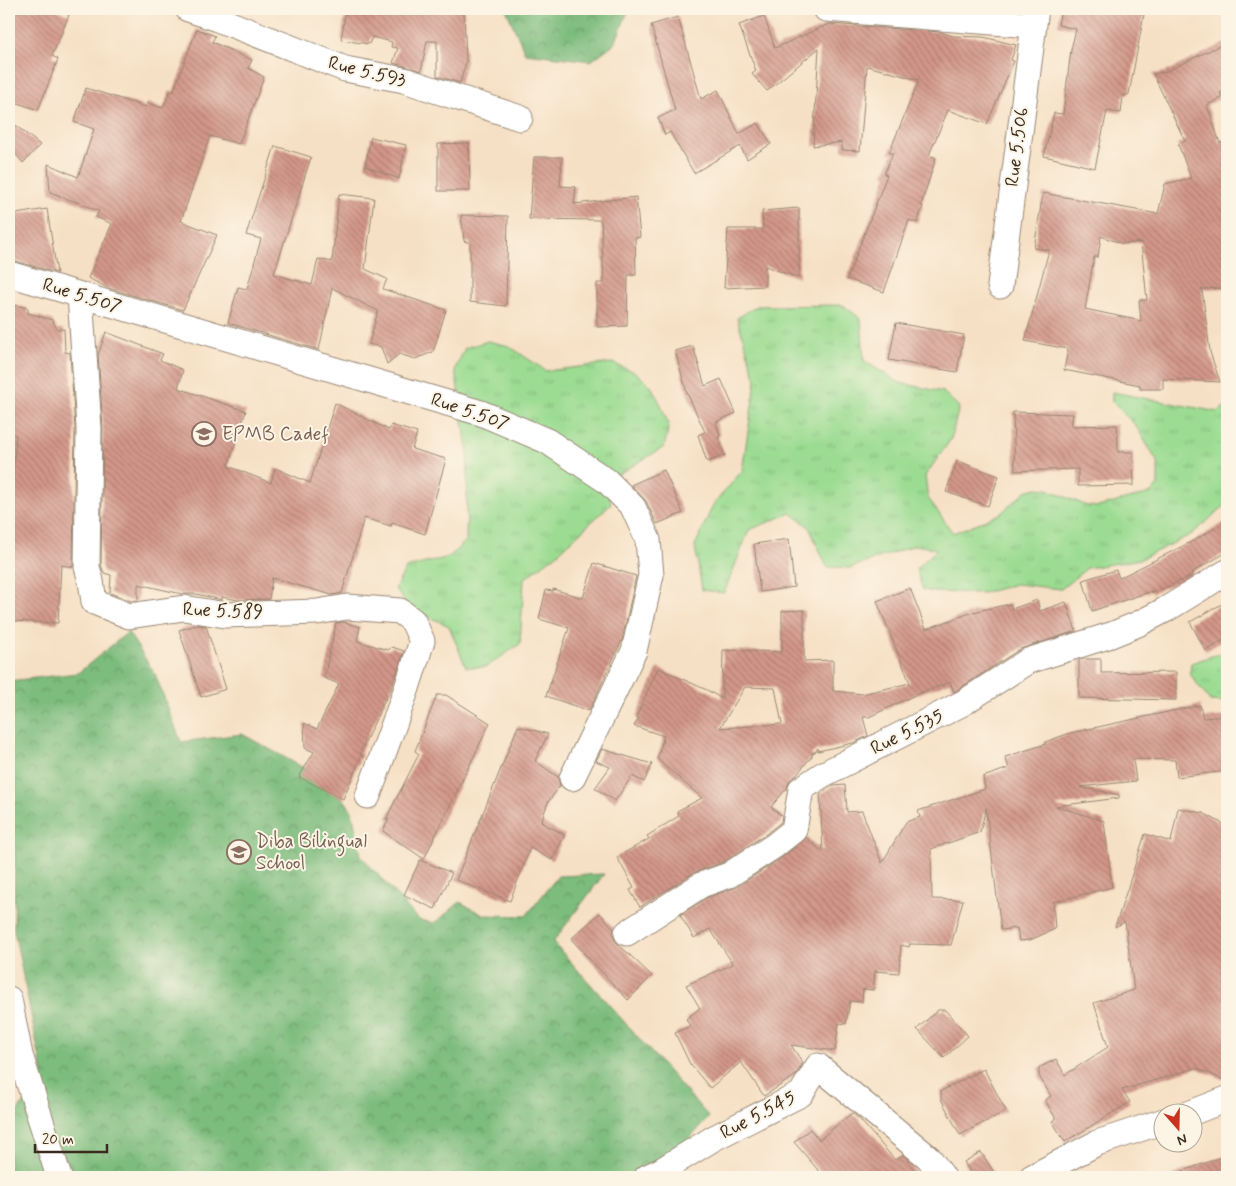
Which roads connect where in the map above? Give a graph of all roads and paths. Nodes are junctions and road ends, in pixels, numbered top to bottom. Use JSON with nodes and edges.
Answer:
{"nodes":[{"id":1,"x":188,"y":9,"type":"edge"},
{"id":2,"x":826,"y":9,"type":"edge"},
{"id":3,"x":1034,"y":17,"type":"edge"},
{"id":4,"x":520,"y":118,"type":"dead end"},
{"id":5,"x":9,"y":274,"type":"edge"},
{"id":6,"x":1000,"y":286,"type":"dead end"},
{"id":7,"x":80,"y":295,"type":"junction"},
{"id":8,"x":1227,"y":572,"type":"edge"},
{"id":9,"x":572,"y":778,"type":"dead end"},
{"id":10,"x":368,"y":796,"type":"dead end"},
{"id":11,"x":627,"y":933,"type":"dead end"},
{"id":12,"x":9,"y":1005,"type":"edge"},
{"id":13,"x":1227,"y":1099,"type":"edge"},
{"id":14,"x":1204,"y":1108,"type":"edge"},
{"id":15,"x":1154,"y":1124,"type":"edge"},
{"id":16,"x":59,"y":1177,"type":"edge"},
{"id":17,"x":647,"y":1177,"type":"edge"},
{"id":18,"x":943,"y":1177,"type":"edge"},
{"id":19,"x":1032,"y":1177,"type":"edge"}],
"edges":[{"from":1,"to":4,"type":"street","name":"Rue 5.593"},
{"from":2,"to":3,"type":"street"},
{"from":3,"to":6,"type":"street","name":"Rue 5.506"},
{"from":5,"to":7,"type":"street","name":"Rue 5.507"},
{"from":7,"to":9,"type":"street","name":"Rue 5.507"},
{"from":7,"to":10,"type":"street","name":"Rue 5.589"},
{"from":8,"to":11,"type":"street","name":"Rue 5.535"},
{"from":12,"to":16,"type":"street"},
{"from":13,"to":14,"type":"street"},
{"from":15,"to":19,"type":"street"},
{"from":17,"to":18,"type":"street","name":"Rue 5.545"}]}
